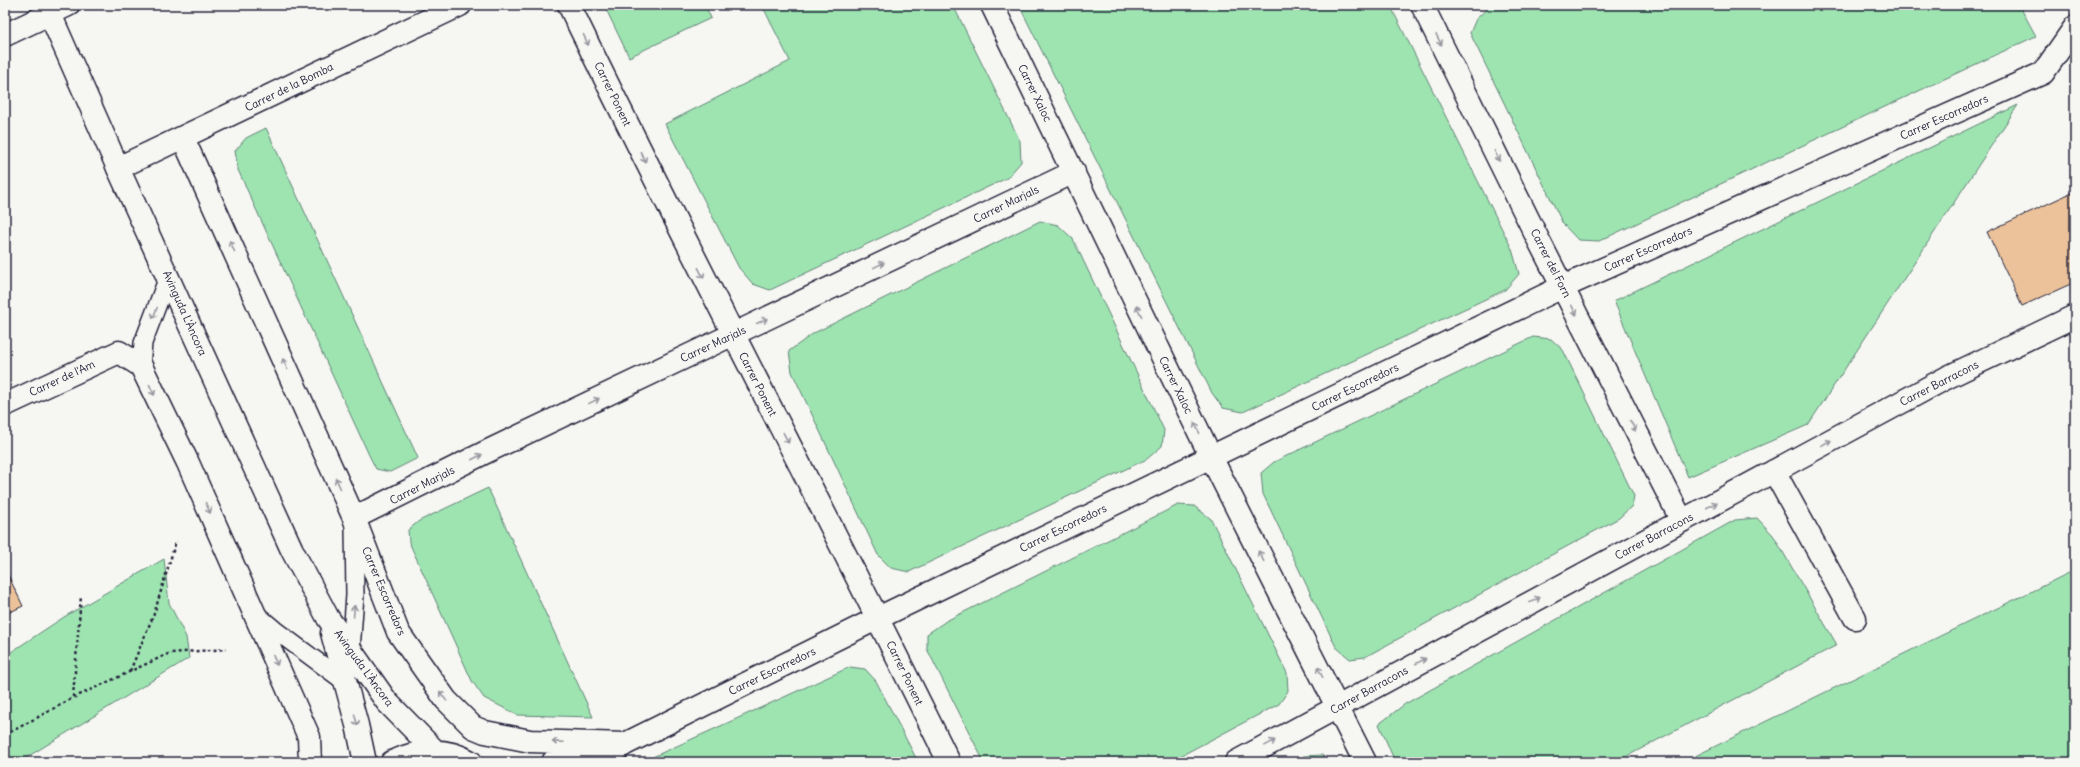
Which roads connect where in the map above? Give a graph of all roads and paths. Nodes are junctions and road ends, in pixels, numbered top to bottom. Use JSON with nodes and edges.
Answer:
{"nodes":[{"id":1,"x":460,"y":5,"type":"edge"},
{"id":2,"x":569,"y":5,"type":"edge"},
{"id":3,"x":992,"y":5,"type":"edge"},
{"id":4,"x":1428,"y":7,"type":"edge"},
{"id":5,"x":55,"y":8,"type":"edge"},
{"id":6,"x":2075,"y":27,"type":"edge"},
{"id":7,"x":5,"y":35,"type":"edge"},
{"id":8,"x":183,"y":138,"type":"junction"},
{"id":9,"x":118,"y":168,"type":"junction"},
{"id":10,"x":1074,"y":172,"type":"junction"},
{"id":11,"x":168,"y":276,"type":"junction"},
{"id":12,"x":1563,"y":287,"type":"junction"},
{"id":13,"x":2075,"y":316,"type":"edge"},
{"id":14,"x":733,"y":335,"type":"junction"},
{"id":15,"x":140,"y":366,"type":"junction"},
{"id":16,"x":5,"y":405,"type":"edge"},
{"id":17,"x":1211,"y":457,"type":"junction"},
{"id":18,"x":1774,"y":471,"type":"junction"},
{"id":19,"x":354,"y":518,"type":"junction"},
{"id":20,"x":1682,"y":521,"type":"junction"},
{"id":21,"x":176,"y":541,"type":"dead end"},
{"id":22,"x":81,"y":596,"type":"dead end"},
{"id":23,"x":253,"y":611,"type":"junction"},
{"id":24,"x":328,"y":618,"type":"junction"},
{"id":25,"x":878,"y":618,"type":"junction"},
{"id":26,"x":1855,"y":618,"type":"dead end"},
{"id":27,"x":226,"y":649,"type":"dead end"},
{"id":28,"x":351,"y":650,"type":"junction"},
{"id":29,"x":130,"y":671,"type":"junction"},
{"id":30,"x":345,"y":682,"type":"junction"},
{"id":31,"x":73,"y":698,"type":"junction"},
{"id":32,"x":1338,"y":707,"type":"junction"},
{"id":33,"x":5,"y":735,"type":"edge"},
{"id":34,"x":625,"y":744,"type":"junction"},
{"id":35,"x":435,"y":751,"type":"junction"},
{"id":36,"x":310,"y":762,"type":"edge"},
{"id":37,"x":365,"y":762,"type":"edge"},
{"id":38,"x":392,"y":762,"type":"edge"},
{"id":39,"x":471,"y":762,"type":"edge"},
{"id":40,"x":553,"y":762,"type":"edge"},
{"id":41,"x":597,"y":762,"type":"edge"},
{"id":42,"x":611,"y":762,"type":"edge"},
{"id":43,"x":949,"y":762,"type":"edge"},
{"id":44,"x":1236,"y":762,"type":"edge"},
{"id":45,"x":1365,"y":762,"type":"edge"}],
"edges":[{"from":1,"to":8,"type":"street","name":"Carrer de la Bomba"},
{"from":2,"to":14,"type":"street","name":"Carrer Ponent","one_way":true},
{"from":3,"to":10,"type":"street","name":"Carrer Xaloc"},
{"from":4,"to":12,"type":"street","name":"Carrer del Forn","one_way":true},
{"from":5,"to":7,"type":"street"},
{"from":5,"to":9,"type":"street","name":"Avinguda L'Àncora"},
{"from":6,"to":12,"type":"street","name":"Carrer Escorredors"},
{"from":8,"to":9,"type":"street","name":"Carrer de la Bomba"},
{"from":19,"to":8,"type":"street","name":"Carrer Escorredors","one_way":true},
{"from":9,"to":11,"type":"street","name":"Avinguda L'Àncora"},
{"from":14,"to":10,"type":"street","name":"Carrer Marjals","one_way":true},
{"from":17,"to":10,"type":"street","name":"Carrer Xaloc","one_way":true},
{"from":11,"to":15,"type":"lane","one_way":true},
{"from":11,"to":24,"type":"street","name":"Avinguda L'Àncora"},
{"from":12,"to":17,"type":"street","name":"Carrer Escorredors"},
{"from":12,"to":20,"type":"street","name":"Carrer del Forn","one_way":true},
{"from":18,"to":13,"type":"street","name":"Carrer Barracons","one_way":true},
{"from":19,"to":14,"type":"street","name":"Carrer Marjals","one_way":true},
{"from":14,"to":25,"type":"street","name":"Carrer Ponent","one_way":true},
{"from":15,"to":16,"type":"street","name":"Carrer de l'Am"},
{"from":15,"to":23,"type":"street","one_way":true},
{"from":17,"to":25,"type":"street","name":"Carrer Escorredors"},
{"from":32,"to":17,"type":"street","name":"Carrer Xaloc","one_way":true},
{"from":20,"to":18,"type":"street","name":"Carrer Barracons","one_way":true},
{"from":18,"to":26,"type":"street"},
{"from":28,"to":19,"type":"lane","one_way":true},
{"from":34,"to":19,"type":"street","name":"Carrer Escorredors","one_way":true},
{"from":32,"to":20,"type":"street","name":"Carrer Barracons","one_way":true},
{"from":21,"to":29,"type":"path"},
{"from":22,"to":31,"type":"path"},
{"from":23,"to":30,"type":"lane"},
{"from":23,"to":36,"type":"street","one_way":true},
{"from":24,"to":28,"type":"street","name":"Avinguda L'Àncora"},
{"from":24,"to":30,"type":"street","name":"Avinguda L'Àncora"},
{"from":25,"to":34,"type":"street","name":"Carrer Escorredors"},
{"from":25,"to":43,"type":"street","name":"Carrer Ponent"},
{"from":27,"to":29,"type":"path"},
{"from":28,"to":35,"type":"street","name":"Avinguda L'Àncora"},
{"from":29,"to":31,"type":"path"},
{"from":30,"to":37,"type":"street","name":"Avinguda L'Àncora","one_way":true},
{"from":31,"to":33,"type":"path"},
{"from":44,"to":32,"type":"street","name":"Carrer Barracons","one_way":true},
{"from":32,"to":45,"type":"street","name":"Carrer Xaloc"},
{"from":34,"to":40,"type":"street","name":"Carrer Escorredors"},
{"from":34,"to":41,"type":"street","name":"Carrer Escorredors"},
{"from":34,"to":42,"type":"street"},
{"from":35,"to":38,"type":"street"},
{"from":35,"to":39,"type":"street"}]}
